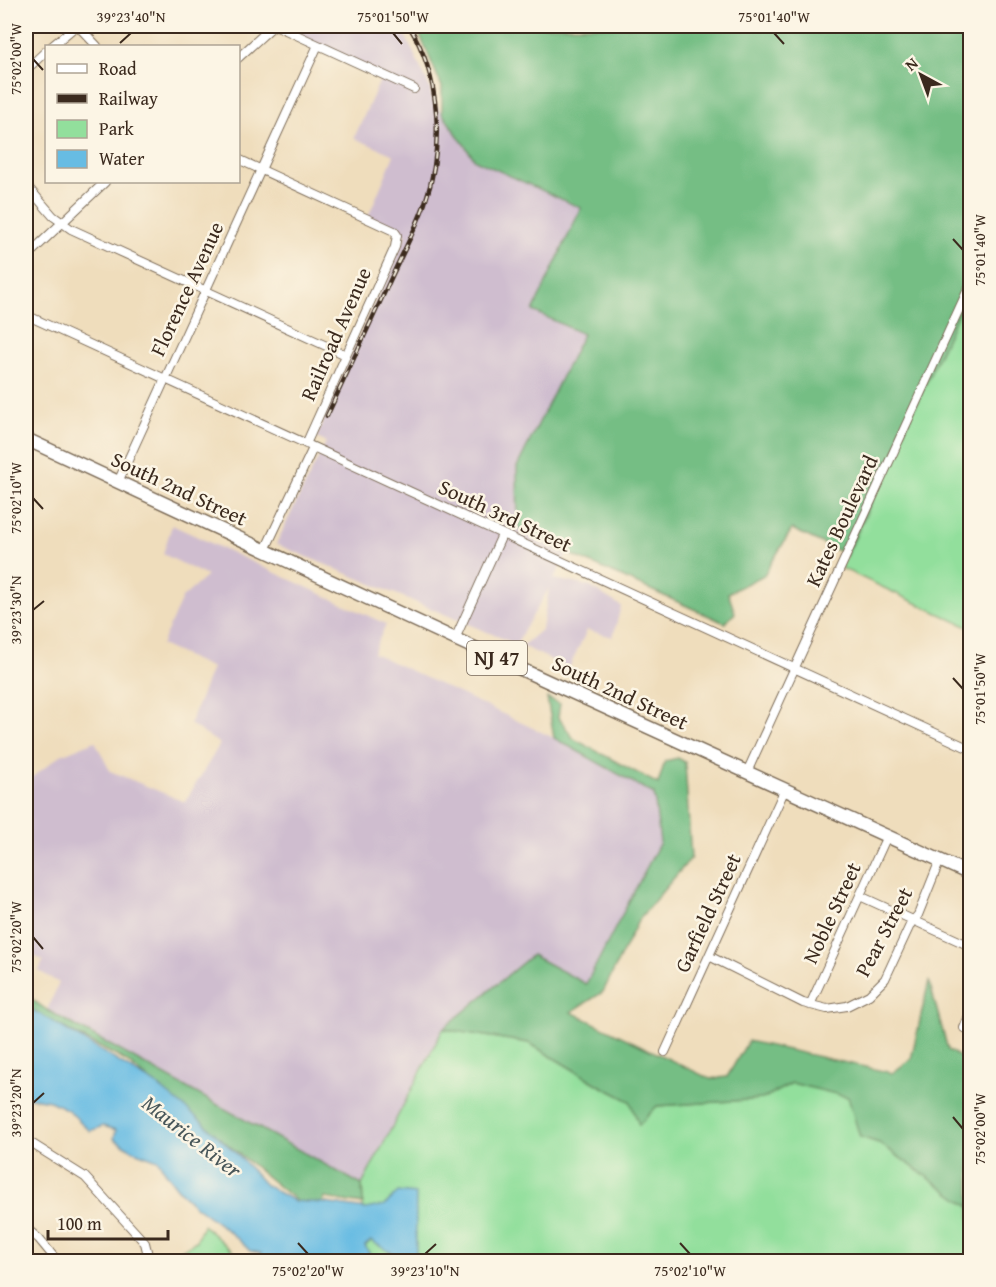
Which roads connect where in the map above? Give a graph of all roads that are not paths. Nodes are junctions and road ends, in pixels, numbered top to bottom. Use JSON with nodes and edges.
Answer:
{"nodes":[{"id":1,"x":77,"y":26,"type":"edge"},
{"id":2,"x":275,"y":26,"type":"edge"},
{"id":3,"x":53,"y":45,"type":"edge"},
{"id":4,"x":96,"y":45,"type":"edge"},
{"id":5,"x":318,"y":45,"type":"junction"},
{"id":6,"x":45,"y":52,"type":"edge"},
{"id":7,"x":240,"y":56,"type":"edge"},
{"id":8,"x":26,"y":70,"type":"edge"},
{"id":9,"x":414,"y":89,"type":"dead end"},
{"id":10,"x":240,"y":160,"type":"edge"},
{"id":11,"x":261,"y":169,"type":"junction"},
{"id":12,"x":104,"y":183,"type":"edge"},
{"id":13,"x":26,"y":185,"type":"edge"},
{"id":14,"x":61,"y":223,"type":"junction"},
{"id":15,"x":26,"y":257,"type":"edge"},
{"id":16,"x":970,"y":285,"type":"edge"},
{"id":17,"x":206,"y":290,"type":"junction"},
{"id":18,"x":26,"y":315,"type":"edge"},
{"id":19,"x":346,"y":355,"type":"junction"},
{"id":20,"x":165,"y":379,"type":"junction"},
{"id":21,"x":26,"y":439,"type":"edge"},
{"id":22,"x":309,"y":446,"type":"junction"},
{"id":23,"x":118,"y":482,"type":"junction"},
{"id":24,"x":502,"y":534,"type":"junction"},
{"id":25,"x":265,"y":550,"type":"junction"},
{"id":26,"x":455,"y":639,"type":"junction"},
{"id":27,"x":795,"y":668,"type":"junction"},
{"id":28,"x":970,"y":749,"type":"edge"},
{"id":29,"x":747,"y":772,"type":"junction"},
{"id":30,"x":785,"y":789,"type":"junction"},
{"id":31,"x":887,"y":836,"type":"junction"},
{"id":32,"x":940,"y":860,"type":"junction"},
{"id":33,"x":970,"y":874,"type":"edge"},
{"id":34,"x":860,"y":896,"type":"junction"},
{"id":35,"x":914,"y":919,"type":"junction"},
{"id":36,"x":970,"y":946,"type":"edge"},
{"id":37,"x":709,"y":956,"type":"junction"},
{"id":38,"x":810,"y":1005,"type":"junction"},
{"id":39,"x":970,"y":1014,"type":"edge"},
{"id":40,"x":964,"y":1028,"type":"dead end"},
{"id":41,"x":665,"y":1052,"type":"dead end"},
{"id":42,"x":26,"y":1140,"type":"edge"},
{"id":43,"x":26,"y":1228,"type":"edge"},
{"id":44,"x":58,"y":1262,"type":"edge"},
{"id":45,"x":145,"y":1262,"type":"edge"}],
"edges":[{"from":1,"to":3,"type":"street"},
{"from":1,"to":4,"type":"street"},
{"from":2,"to":5,"type":"street"},
{"from":2,"to":7,"type":"street"},
{"from":5,"to":9,"type":"street"},
{"from":5,"to":11,"type":"street","name":"Florence Avenue"},
{"from":6,"to":8,"type":"street"},
{"from":10,"to":11,"type":"street"},
{"from":11,"to":17,"type":"street","name":"Florence Avenue"},
{"from":11,"to":19,"type":"street","name":"Railroad Avenue"},
{"from":12,"to":14,"type":"street"},
{"from":13,"to":14,"type":"street"},
{"from":14,"to":15,"type":"street"},
{"from":14,"to":17,"type":"street"},
{"from":16,"to":27,"type":"street","name":"Kates Boulevard"},
{"from":17,"to":19,"type":"street"},
{"from":17,"to":20,"type":"street","name":"Florence Avenue"},
{"from":18,"to":20,"type":"street","name":"South 3rd Street"},
{"from":19,"to":22,"type":"street","name":"Railroad Avenue"},
{"from":20,"to":22,"type":"street","name":"South 3rd Street"},
{"from":20,"to":23,"type":"street","name":"Florence Avenue"},
{"from":21,"to":23,"type":"main road","name":"South 2nd Street","number":"NJ 47"},
{"from":22,"to":24,"type":"street","name":"South 3rd Street"},
{"from":22,"to":25,"type":"street","name":"Railroad Avenue"},
{"from":23,"to":25,"type":"main road","name":"South 2nd Street","number":"NJ 47"},
{"from":24,"to":26,"type":"street"},
{"from":24,"to":27,"type":"street","name":"South 3rd Street"},
{"from":25,"to":26,"type":"main road","name":"South 2nd Street","number":"NJ 47"},
{"from":26,"to":29,"type":"main road","name":"South 2nd Street","number":"NJ 47"},
{"from":27,"to":28,"type":"street","name":"South 3rd Street"},
{"from":27,"to":29,"type":"street","name":"Kates Boulevard"},
{"from":29,"to":30,"type":"main road","name":"South 2nd Street","number":"NJ 47"},
{"from":30,"to":31,"type":"main road","name":"South 2nd Street","number":"NJ 47"},
{"from":30,"to":37,"type":"street","name":"Garfield Street"},
{"from":31,"to":32,"type":"main road","name":"South 2nd Street","number":"NJ 47"},
{"from":31,"to":34,"type":"street","name":"Noble Street"},
{"from":32,"to":33,"type":"main road","name":"South 2nd Street","number":"NJ 47"},
{"from":32,"to":35,"type":"street","name":"Pear Street"},
{"from":34,"to":35,"type":"street"},
{"from":34,"to":38,"type":"street","name":"Noble Street"},
{"from":35,"to":36,"type":"street"},
{"from":35,"to":38,"type":"street","name":"Pear Street"},
{"from":37,"to":38,"type":"street","name":"Pear Street"},
{"from":37,"to":41,"type":"street","name":"Garfield Street"},
{"from":39,"to":40,"type":"street"},
{"from":42,"to":45,"type":"street"},
{"from":43,"to":44,"type":"street"}]}
